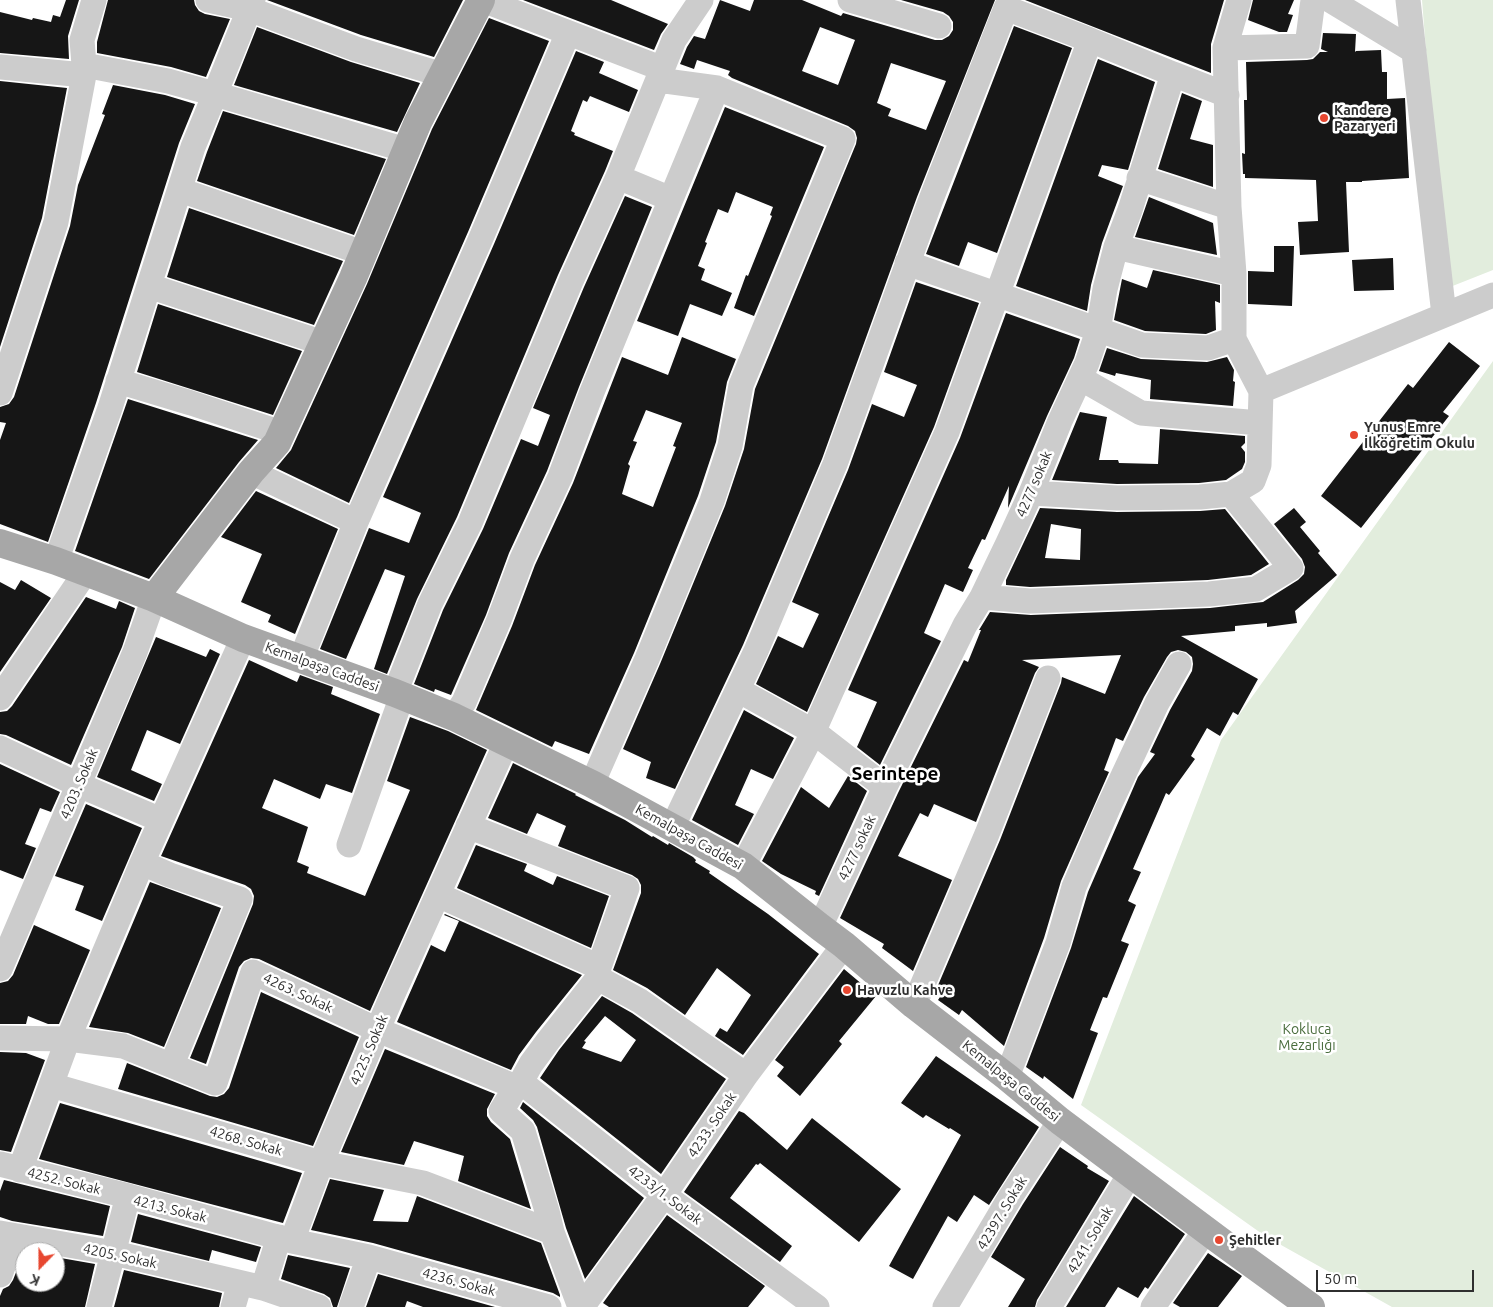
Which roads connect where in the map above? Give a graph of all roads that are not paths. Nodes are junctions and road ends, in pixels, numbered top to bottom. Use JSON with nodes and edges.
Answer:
{"nodes":[{"id":1,"x":94,"y":0,"type":"edge"},
{"id":2,"x":208,"y":0,"type":"edge"},
{"id":3,"x":482,"y":0,"type":"edge"},
{"id":4,"x":701,"y":0,"type":"edge"},
{"id":5,"x":850,"y":0,"type":"edge"},
{"id":6,"x":1239,"y":0,"type":"edge"},
{"id":7,"x":1313,"y":0,"type":"edge"},
{"id":8,"x":1330,"y":0,"type":"edge"},
{"id":9,"x":1408,"y":0,"type":"edge"},
{"id":10,"x":251,"y":4,"type":"edge"},
{"id":11,"x":1007,"y":4,"type":"edge"},
{"id":12,"x":939,"y":26,"type":"dead end"},
{"id":13,"x":568,"y":33,"type":"junction"},
{"id":14,"x":1090,"y":40,"type":"junction"},
{"id":15,"x":1225,"y":48,"type":"junction"},
{"id":16,"x":1414,"y":51,"type":"junction"},
{"id":17,"x":0,"y":67,"type":"edge"},
{"id":18,"x":84,"y":70,"type":"junction"},
{"id":19,"x":1173,"y":74,"type":"junction"},
{"id":20,"x":443,"y":75,"type":"junction"},
{"id":21,"x":661,"y":75,"type":"junction"},
{"id":22,"x":717,"y":88,"type":"junction"},
{"id":23,"x":215,"y":94,"type":"junction"},
{"id":24,"x":1227,"y":95,"type":"junction"},
{"id":25,"x":406,"y":150,"type":"junction"},
{"id":26,"x":618,"y":177,"type":"junction"},
{"id":27,"x":1139,"y":178,"type":"junction"},
{"id":28,"x":180,"y":190,"type":"junction"},
{"id":29,"x":671,"y":199,"type":"junction"},
{"id":30,"x":1230,"y":206,"type":"junction"},
{"id":31,"x":1116,"y":248,"type":"junction"},
{"id":32,"x":363,"y":253,"type":"junction"},
{"id":33,"x":907,"y":263,"type":"junction"},
{"id":34,"x":1234,"y":274,"type":"junction"},
{"id":35,"x":148,"y":286,"type":"junction"},
{"id":36,"x":1493,"y":295,"type":"edge"},
{"id":37,"x":997,"y":296,"type":"junction"},
{"id":38,"x":1444,"y":315,"type":"junction"},
{"id":39,"x":1098,"y":331,"type":"junction"},
{"id":40,"x":1234,"y":339,"type":"junction"},
{"id":41,"x":323,"y":343,"type":"junction"},
{"id":42,"x":1080,"y":378,"type":"junction"},
{"id":43,"x":118,"y":381,"type":"junction"},
{"id":44,"x":1261,"y":391,"type":"junction"},
{"id":45,"x":0,"y":393,"type":"edge"},
{"id":46,"x":1260,"y":423,"type":"junction"},
{"id":47,"x":282,"y":434,"type":"junction"},
{"id":48,"x":251,"y":472,"type":"junction"},
{"id":49,"x":1031,"y":493,"type":"junction"},
{"id":50,"x":1231,"y":494,"type":"junction"},
{"id":51,"x":356,"y":522,"type":"junction"},
{"id":52,"x":0,"y":543,"type":"edge"},
{"id":53,"x":56,"y":561,"type":"junction"},
{"id":54,"x":85,"y":573,"type":"junction"},
{"id":55,"x":982,"y":597,"type":"junction"},
{"id":56,"x":154,"y":598,"type":"junction"},
{"id":57,"x":243,"y":638,"type":"junction"},
{"id":58,"x":301,"y":659,"type":"junction"},
{"id":59,"x":1179,"y":664,"type":"dead end"},
{"id":60,"x":1048,"y":678,"type":"dead end"},
{"id":61,"x":738,"y":690,"type":"junction"},
{"id":62,"x":399,"y":695,"type":"junction"},
{"id":63,"x":0,"y":698,"type":"edge"},
{"id":64,"x":454,"y":717,"type":"junction"},
{"id":65,"x":814,"y":732,"type":"junction"},
{"id":66,"x":506,"y":742,"type":"junction"},
{"id":67,"x":0,"y":748,"type":"edge"},
{"id":68,"x":592,"y":784,"type":"junction"},
{"id":69,"x":79,"y":785,"type":"junction"},
{"id":70,"x":885,"y":787,"type":"junction"},
{"id":71,"x":161,"y":820,"type":"junction"},
{"id":72,"x":468,"y":826,"type":"junction"},
{"id":73,"x":672,"y":828,"type":"junction"},
{"id":74,"x":349,"y":846,"type":"dead end"},
{"id":75,"x":142,"y":863,"type":"junction"},
{"id":76,"x":743,"y":866,"type":"junction"},
{"id":77,"x":438,"y":895,"type":"junction"},
{"id":78,"x":820,"y":927,"type":"junction"},
{"id":79,"x":844,"y":945,"type":"junction"},
{"id":80,"x":0,"y":969,"type":"edge"},
{"id":81,"x":599,"y":973,"type":"junction"},
{"id":82,"x":914,"y":1006,"type":"junction"},
{"id":83,"x":378,"y":1030,"type":"junction"},
{"id":84,"x":0,"y":1038,"type":"edge"},
{"id":85,"x":68,"y":1039,"type":"junction"},
{"id":86,"x":172,"y":1064,"type":"junction"},
{"id":87,"x":746,"y":1076,"type":"junction"},
{"id":88,"x":1007,"y":1077,"type":"junction"},
{"id":89,"x":519,"y":1084,"type":"junction"},
{"id":90,"x":51,"y":1085,"type":"junction"},
{"id":91,"x":1060,"y":1121,"type":"junction"},
{"id":92,"x":321,"y":1163,"type":"junction"},
{"id":93,"x":10,"y":1167,"type":"edge"},
{"id":94,"x":1130,"y":1174,"type":"junction"},
{"id":95,"x":664,"y":1195,"type":"junction"},
{"id":96,"x":128,"y":1196,"type":"junction"},
{"id":97,"x":1205,"y":1231,"type":"junction"},
{"id":98,"x":552,"y":1232,"type":"junction"},
{"id":99,"x":7,"y":1235,"type":"edge"},
{"id":100,"x":285,"y":1239,"type":"junction"},
{"id":101,"x":114,"y":1254,"type":"junction"},
{"id":102,"x":369,"y":1257,"type":"junction"},
{"id":103,"x":0,"y":1275,"type":"edge"},
{"id":104,"x":251,"y":1286,"type":"junction"},
{"id":105,"x":360,"y":1305,"type":"edge"},
{"id":106,"x":587,"y":1305,"type":"edge"},
{"id":107,"x":1305,"y":1306,"type":"edge"},
{"id":108,"x":99,"y":1307,"type":"edge"},
{"id":109,"x":233,"y":1307,"type":"edge"},
{"id":110,"x":319,"y":1307,"type":"edge"},
{"id":111,"x":549,"y":1307,"type":"edge"},
{"id":112,"x":817,"y":1307,"type":"edge"},
{"id":113,"x":945,"y":1307,"type":"edge"},
{"id":114,"x":1050,"y":1307,"type":"edge"},
{"id":115,"x":1153,"y":1307,"type":"edge"}],
"edges":[{"from":1,"to":18,"type":"street"},
{"from":2,"to":10,"type":"street"},
{"from":3,"to":13,"type":"street"},
{"from":3,"to":20,"type":"main road"},
{"from":4,"to":21,"type":"street"},
{"from":5,"to":12,"type":"street"},
{"from":6,"to":15,"type":"street"},
{"from":7,"to":15,"type":"street"},
{"from":8,"to":16,"type":"street"},
{"from":9,"to":16,"type":"street"},
{"from":10,"to":20,"type":"street"},
{"from":10,"to":23,"type":"street"},
{"from":11,"to":14,"type":"street"},
{"from":11,"to":33,"type":"street"},
{"from":13,"to":21,"type":"street"},
{"from":13,"to":51,"type":"street"},
{"from":14,"to":19,"type":"street"},
{"from":14,"to":37,"type":"street"},
{"from":15,"to":24,"type":"street"},
{"from":16,"to":38,"type":"street"},
{"from":17,"to":18,"type":"street"},
{"from":18,"to":23,"type":"street"},
{"from":18,"to":45,"type":"street"},
{"from":19,"to":24,"type":"street"},
{"from":19,"to":27,"type":"street","name":"4277 sokak"},
{"from":20,"to":25,"type":"main road"},
{"from":21,"to":22,"type":"street"},
{"from":21,"to":26,"type":"street"},
{"from":22,"to":29,"type":"street"},
{"from":22,"to":68,"type":"street"},
{"from":23,"to":25,"type":"street"},
{"from":23,"to":28,"type":"street"},
{"from":24,"to":30,"type":"street"},
{"from":25,"to":32,"type":"main road"},
{"from":26,"to":29,"type":"street"},
{"from":26,"to":62,"type":"street"},
{"from":27,"to":30,"type":"street"},
{"from":27,"to":31,"type":"street","name":"4277 sokak"},
{"from":28,"to":32,"type":"street"},
{"from":28,"to":35,"type":"street"},
{"from":29,"to":64,"type":"street"},
{"from":30,"to":34,"type":"street"},
{"from":31,"to":34,"type":"street"},
{"from":31,"to":39,"type":"street","name":"4277 sokak"},
{"from":32,"to":41,"type":"main road"},
{"from":33,"to":37,"type":"street"},
{"from":33,"to":61,"type":"street"},
{"from":34,"to":40,"type":"street"},
{"from":35,"to":41,"type":"street"},
{"from":35,"to":43,"type":"street"},
{"from":36,"to":38,"type":"street"},
{"from":37,"to":39,"type":"street"},
{"from":37,"to":65,"type":"street"},
{"from":38,"to":44,"type":"street"},
{"from":39,"to":40,"type":"street"},
{"from":39,"to":42,"type":"street","name":"4277 sokak"},
{"from":40,"to":44,"type":"street"},
{"from":41,"to":47,"type":"main road"},
{"from":42,"to":46,"type":"street"},
{"from":42,"to":49,"type":"street","name":"4277 sokak"},
{"from":43,"to":47,"type":"street"},
{"from":43,"to":53,"type":"street"},
{"from":44,"to":46,"type":"street"},
{"from":46,"to":50,"type":"street"},
{"from":47,"to":48,"type":"main road"},
{"from":48,"to":51,"type":"street"},
{"from":48,"to":56,"type":"main road"},
{"from":49,"to":50,"type":"street"},
{"from":49,"to":55,"type":"street","name":"4277 sokak"},
{"from":50,"to":55,"type":"street"},
{"from":51,"to":58,"type":"street"},
{"from":52,"to":53,"type":"main road","name":"Kemalpaşa Caddesi"},
{"from":53,"to":54,"type":"main road","name":"Kemalpaşa Caddesi"},
{"from":54,"to":56,"type":"main road","name":"Kemalpaşa Caddesi"},
{"from":54,"to":63,"type":"street"},
{"from":55,"to":70,"type":"street","name":"4277 sokak"},
{"from":56,"to":57,"type":"main road","name":"Kemalpaşa Caddesi"},
{"from":56,"to":69,"type":"street","name":"4203. Sokak"},
{"from":57,"to":58,"type":"main road","name":"Kemalpaşa Caddesi"},
{"from":57,"to":71,"type":"street"},
{"from":58,"to":62,"type":"main road","name":"Kemalpaşa Caddesi"},
{"from":59,"to":88,"type":"street"},
{"from":60,"to":82,"type":"street"},
{"from":61,"to":65,"type":"street"},
{"from":61,"to":73,"type":"street"},
{"from":62,"to":64,"type":"main road","name":"Kemalpaşa Caddesi"},
{"from":62,"to":74,"type":"street"},
{"from":64,"to":66,"type":"main road","name":"Kemalpaşa Caddesi"},
{"from":65,"to":70,"type":"street"},
{"from":65,"to":76,"type":"street"},
{"from":66,"to":68,"type":"main road","name":"Kemalpaşa Caddesi"},
{"from":66,"to":72,"type":"street","name":"4225. Sokak"},
{"from":67,"to":69,"type":"street"},
{"from":68,"to":73,"type":"main road","name":"Kemalpaşa Caddesi"},
{"from":69,"to":71,"type":"street"},
{"from":69,"to":80,"type":"street","name":"4203. Sokak"},
{"from":70,"to":78,"type":"street","name":"4277 sokak"},
{"from":71,"to":75,"type":"street"},
{"from":72,"to":77,"type":"street","name":"4225. Sokak"},
{"from":72,"to":81,"type":"street"},
{"from":73,"to":76,"type":"main road","name":"Kemalpaşa Caddesi"},
{"from":75,"to":85,"type":"street"},
{"from":75,"to":86,"type":"street"},
{"from":76,"to":78,"type":"main road","name":"Kemalpaşa Caddesi"},
{"from":77,"to":81,"type":"street"},
{"from":77,"to":83,"type":"street","name":"4225. Sokak"},
{"from":78,"to":79,"type":"main road","name":"Kemalpaşa Caddesi"},
{"from":79,"to":82,"type":"main road","name":"Kemalpaşa Caddesi"},
{"from":79,"to":87,"type":"street","name":"4233. Sokak"},
{"from":81,"to":87,"type":"street"},
{"from":81,"to":89,"type":"street"},
{"from":82,"to":88,"type":"main road","name":"Kemalpaşa Caddesi"},
{"from":83,"to":86,"type":"street","name":"4263. Sokak"},
{"from":83,"to":89,"type":"street","name":"4263. Sokak"},
{"from":83,"to":92,"type":"street","name":"4225. Sokak"},
{"from":84,"to":85,"type":"street"},
{"from":85,"to":86,"type":"street","name":"4263. Sokak"},
{"from":85,"to":90,"type":"street"},
{"from":87,"to":95,"type":"street","name":"4233. Sokak"},
{"from":88,"to":91,"type":"main road","name":"Kemalpaşa Caddesi"},
{"from":89,"to":95,"type":"street","name":"4233/1. Sokak"},
{"from":89,"to":98,"type":"street"},
{"from":90,"to":92,"type":"street","name":"4268. Sokak"},
{"from":90,"to":93,"type":"street"},
{"from":91,"to":94,"type":"main road","name":"Kemalpaşa Caddesi"},
{"from":91,"to":113,"type":"street","name":"42397. Sokak"},
{"from":92,"to":98,"type":"street","name":"4268. Sokak"},
{"from":92,"to":100,"type":"street","name":"4225. Sokak"},
{"from":93,"to":96,"type":"street","name":"4252. Sokak"},
{"from":94,"to":97,"type":"main road","name":"Kemalpaşa Caddesi"},
{"from":94,"to":114,"type":"street","name":"4241. Sokak"},
{"from":95,"to":106,"type":"street","name":"4233. Sokak"},
{"from":95,"to":112,"type":"street","name":"4233/1. Sokak"},
{"from":96,"to":100,"type":"street","name":"4213. Sokak"},
{"from":96,"to":101,"type":"street","name":"4213. Sokak"},
{"from":97,"to":107,"type":"main road","name":"Kemalpaşa Caddesi"},
{"from":97,"to":115,"type":"street"},
{"from":98,"to":106,"type":"street"},
{"from":99,"to":101,"type":"street","name":"4205. Sokak"},
{"from":99,"to":103,"type":"street"},
{"from":100,"to":102,"type":"street"},
{"from":100,"to":104,"type":"street","name":"4225. Sokak"},
{"from":101,"to":104,"type":"street","name":"4205. Sokak"},
{"from":101,"to":108,"type":"street","name":"4213. Sokak"},
{"from":102,"to":105,"type":"street"},
{"from":102,"to":111,"type":"street","name":"4236. Sokak"},
{"from":104,"to":109,"type":"street","name":"4225. Sokak"},
{"from":104,"to":110,"type":"street","name":"4205. Sokak"}]}
